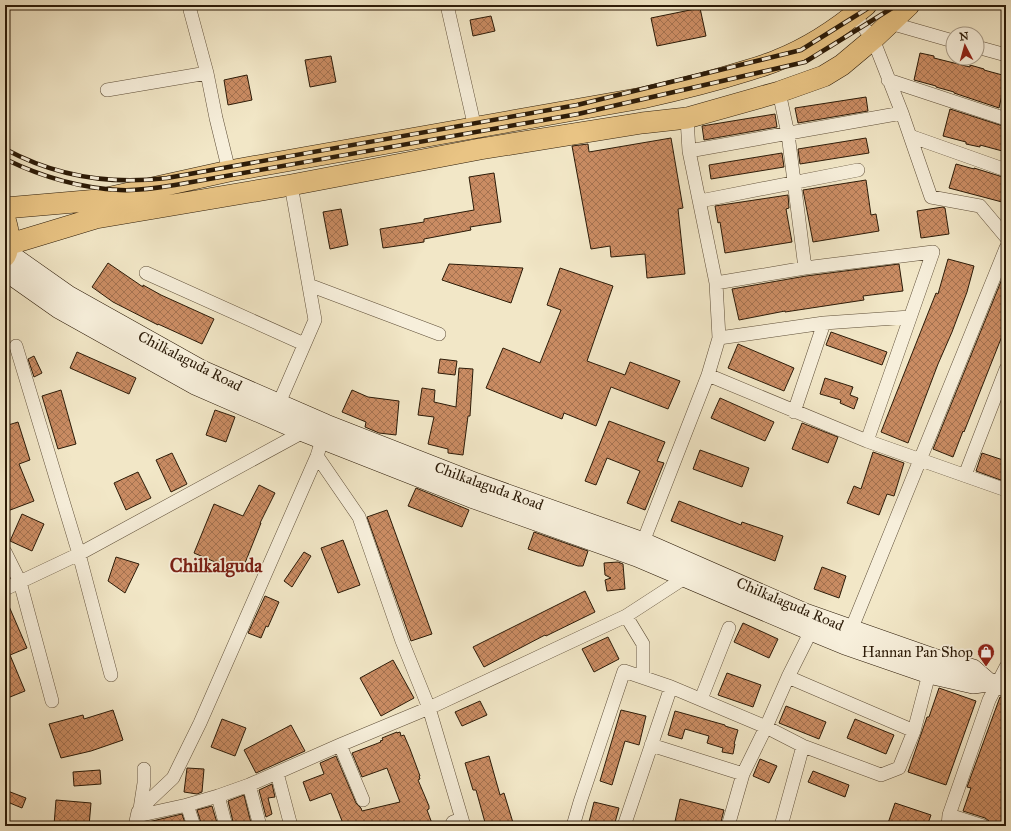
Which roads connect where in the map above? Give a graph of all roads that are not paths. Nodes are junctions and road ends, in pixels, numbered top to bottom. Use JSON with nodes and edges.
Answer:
{"nodes":[{"id":1,"x":447,"y":5,"type":"edge"},
{"id":2,"x":909,"y":5,"type":"edge"},
{"id":3,"x":190,"y":10,"type":"dead end"},
{"id":4,"x":860,"y":10,"type":"edge"},
{"id":5,"x":890,"y":24,"type":"junction"},
{"id":6,"x":873,"y":39,"type":"junction"},
{"id":7,"x":945,"y":39,"type":"edge"},
{"id":8,"x":985,"y":49,"type":"edge"},
{"id":9,"x":1006,"y":55,"type":"edge"},
{"id":10,"x":207,"y":73,"type":"junction"},
{"id":11,"x":888,"y":80,"type":"junction"},
{"id":12,"x":107,"y":90,"type":"dead end"},
{"id":13,"x":779,"y":92,"type":"junction"},
{"id":14,"x":902,"y":113,"type":"junction"},
{"id":15,"x":687,"y":118,"type":"junction"},
{"id":16,"x":1006,"y":119,"type":"edge"},
{"id":17,"x":475,"y":128,"type":"junction"},
{"id":18,"x":788,"y":134,"type":"junction"},
{"id":19,"x":910,"y":136,"type":"junction"},
{"id":20,"x":690,"y":152,"type":"junction"},
{"id":21,"x":858,"y":170,"type":"dead end"},
{"id":22,"x":1006,"y":170,"type":"edge"},
{"id":23,"x":230,"y":171,"type":"junction"},
{"id":24,"x":794,"y":182,"type":"junction"},
{"id":25,"x":291,"y":185,"type":"junction"},
{"id":26,"x":700,"y":201,"type":"junction"},
{"id":27,"x":5,"y":208,"type":"edge"},
{"id":28,"x":5,"y":219,"type":"edge"},
{"id":29,"x":1006,"y":237,"type":"edge"},
{"id":30,"x":1006,"y":248,"type":"edge"},
{"id":31,"x":7,"y":256,"type":"edge"},
{"id":32,"x":805,"y":268,"type":"junction"},
{"id":33,"x":146,"y":273,"type":"dead end"},
{"id":34,"x":716,"y":283,"type":"junction"},
{"id":35,"x":309,"y":285,"type":"junction"},
{"id":36,"x":910,"y":317,"type":"junction"},
{"id":37,"x":824,"y":323,"type":"junction"},
{"id":38,"x":439,"y":334,"type":"dead end"},
{"id":39,"x":719,"y":338,"type":"junction"},
{"id":40,"x":304,"y":344,"type":"junction"},
{"id":41,"x":16,"y":346,"type":"dead end"},
{"id":42,"x":1006,"y":369,"type":"edge"},
{"id":43,"x":708,"y":375,"type":"junction"},
{"id":44,"x":279,"y":404,"type":"junction"},
{"id":45,"x":794,"y":412,"type":"junction"},
{"id":46,"x":303,"y":432,"type":"junction"},
{"id":47,"x":867,"y":441,"type":"junction"},
{"id":48,"x":319,"y":448,"type":"junction"},
{"id":49,"x":920,"y":459,"type":"junction"},
{"id":50,"x":966,"y":475,"type":"junction"},
{"id":51,"x":1006,"y":490,"type":"edge"},
{"id":52,"x":643,"y":542,"type":"junction"},
{"id":53,"x":5,"y":552,"type":"edge"},
{"id":54,"x":78,"y":554,"type":"junction"},
{"id":55,"x":686,"y":577,"type":"junction"},
{"id":56,"x":20,"y":582,"type":"junction"},
{"id":57,"x":5,"y":589,"type":"edge"},
{"id":58,"x":626,"y":616,"type":"junction"},
{"id":59,"x":729,"y":628,"type":"dead end"},
{"id":60,"x":851,"y":630,"type":"junction"},
{"id":61,"x":811,"y":631,"type":"junction"},
{"id":62,"x":1006,"y":667,"type":"edge"},
{"id":63,"x":929,"y":674,"type":"junction"},
{"id":64,"x":111,"y":675,"type":"dead end"},
{"id":65,"x":788,"y":677,"type":"junction"},
{"id":66,"x":643,"y":678,"type":"junction"},
{"id":67,"x":997,"y":684,"type":"edge"},
{"id":68,"x":671,"y":687,"type":"junction"},
{"id":69,"x":700,"y":700,"type":"junction"},
{"id":70,"x":52,"y":701,"type":"dead end"},
{"id":71,"x":429,"y":708,"type":"junction"},
{"id":72,"x":766,"y":727,"type":"junction"},
{"id":73,"x":914,"y":731,"type":"junction"},
{"id":74,"x":340,"y":745,"type":"junction"},
{"id":75,"x":651,"y":745,"type":"junction"},
{"id":76,"x":803,"y":746,"type":"junction"},
{"id":77,"x":144,"y":769,"type":"dead end"},
{"id":78,"x":277,"y":772,"type":"junction"},
{"id":79,"x":743,"y":774,"type":"junction"},
{"id":80,"x":249,"y":785,"type":"junction"},
{"id":81,"x":218,"y":796,"type":"junction"},
{"id":82,"x":363,"y":800,"type":"dead end"},
{"id":83,"x":188,"y":805,"type":"junction"},
{"id":84,"x":137,"y":817,"type":"edge"},
{"id":85,"x":949,"y":820,"type":"edge"},
{"id":86,"x":458,"y":824,"type":"edge"},
{"id":87,"x":194,"y":826,"type":"edge"},
{"id":88,"x":226,"y":826,"type":"edge"},
{"id":89,"x":260,"y":826,"type":"edge"},
{"id":90,"x":291,"y":826,"type":"edge"},
{"id":91,"x":573,"y":826,"type":"edge"},
{"id":92,"x":624,"y":826,"type":"edge"},
{"id":93,"x":728,"y":826,"type":"edge"},
{"id":94,"x":781,"y":826,"type":"edge"},
{"id":95,"x":983,"y":826,"type":"edge"}],
"edges":[{"from":1,"to":17,"type":"street"},
{"from":2,"to":5,"type":"main road"},
{"from":3,"to":10,"type":"street"},
{"from":4,"to":6,"type":"street"},
{"from":4,"to":17,"type":"main road"},
{"from":5,"to":6,"type":"main road"},
{"from":5,"to":7,"type":"street"},
{"from":6,"to":11,"type":"street"},
{"from":6,"to":13,"type":"main road"},
{"from":8,"to":9,"type":"street"},
{"from":10,"to":12,"type":"street"},
{"from":10,"to":23,"type":"street"},
{"from":11,"to":14,"type":"street"},
{"from":11,"to":16,"type":"street"},
{"from":13,"to":15,"type":"main road"},
{"from":13,"to":18,"type":"street"},
{"from":14,"to":18,"type":"street"},
{"from":14,"to":19,"type":"street"},
{"from":15,"to":20,"type":"street"},
{"from":15,"to":25,"type":"main road"},
{"from":17,"to":23,"type":"main road"},
{"from":18,"to":20,"type":"street"},
{"from":18,"to":24,"type":"street"},
{"from":19,"to":22,"type":"street"},
{"from":19,"to":29,"type":"street"},
{"from":20,"to":26,"type":"street"},
{"from":21,"to":24,"type":"street"},
{"from":23,"to":27,"type":"main road"},
{"from":24,"to":26,"type":"street"},
{"from":24,"to":32,"type":"street"},
{"from":25,"to":31,"type":"main road"},
{"from":25,"to":35,"type":"street"},
{"from":26,"to":34,"type":"street"},
{"from":28,"to":31,"type":"main road"},
{"from":30,"to":49,"type":"street"},
{"from":31,"to":44,"type":"main road","name":"Chilkalaguda Road"},
{"from":31,"to":46,"type":"main road","name":"Chilkalaguda Road"},
{"from":32,"to":34,"type":"street"},
{"from":32,"to":36,"type":"street"},
{"from":33,"to":40,"type":"street"},
{"from":34,"to":39,"type":"street"},
{"from":35,"to":38,"type":"street"},
{"from":35,"to":40,"type":"street"},
{"from":36,"to":37,"type":"street"},
{"from":36,"to":47,"type":"street"},
{"from":37,"to":39,"type":"street"},
{"from":37,"to":45,"type":"street"},
{"from":39,"to":43,"type":"street"},
{"from":40,"to":44,"type":"street"},
{"from":41,"to":54,"type":"street"},
{"from":42,"to":50,"type":"street"},
{"from":43,"to":45,"type":"street"},
{"from":43,"to":52,"type":"street"},
{"from":44,"to":52,"type":"main road","name":"Chilkalaguda Road"},
{"from":45,"to":47,"type":"street"},
{"from":46,"to":48,"type":"main road","name":"Chilkalaguda Road"},
{"from":46,"to":54,"type":"street"},
{"from":47,"to":49,"type":"street"},
{"from":48,"to":55,"type":"main road","name":"Chilkalaguda Road"},
{"from":48,"to":71,"type":"street"},
{"from":48,"to":84,"type":"street"},
{"from":49,"to":50,"type":"street"},
{"from":49,"to":60,"type":"street"},
{"from":50,"to":51,"type":"street"},
{"from":52,"to":60,"type":"main road","name":"Chilkalaguda Road"},
{"from":53,"to":56,"type":"street"},
{"from":54,"to":56,"type":"street"},
{"from":54,"to":64,"type":"street"},
{"from":55,"to":58,"type":"street"},
{"from":55,"to":61,"type":"main road","name":"Chilkalaguda Road"},
{"from":56,"to":57,"type":"street"},
{"from":56,"to":70,"type":"street"},
{"from":58,"to":66,"type":"street"},
{"from":58,"to":71,"type":"street"},
{"from":59,"to":69,"type":"street"},
{"from":60,"to":67,"type":"main road","name":"Chilkalaguda Road"},
{"from":61,"to":63,"type":"main road","name":"Chilkalaguda Road"},
{"from":61,"to":65,"type":"street"},
{"from":62,"to":67,"type":"street"},
{"from":63,"to":67,"type":"main road","name":"Chilkalaguda Road"},
{"from":63,"to":73,"type":"street"},
{"from":65,"to":72,"type":"street"},
{"from":65,"to":73,"type":"street"},
{"from":66,"to":68,"type":"street"},
{"from":66,"to":91,"type":"street"},
{"from":67,"to":85,"type":"street"},
{"from":68,"to":69,"type":"street"},
{"from":68,"to":75,"type":"street"},
{"from":69,"to":72,"type":"street"},
{"from":71,"to":74,"type":"street"},
{"from":71,"to":86,"type":"street"},
{"from":72,"to":76,"type":"street"},
{"from":72,"to":79,"type":"street"},
{"from":73,"to":76,"type":"street"},
{"from":74,"to":78,"type":"street"},
{"from":74,"to":82,"type":"street"},
{"from":75,"to":79,"type":"street"},
{"from":75,"to":92,"type":"street"},
{"from":76,"to":94,"type":"street"},
{"from":77,"to":84,"type":"street"},
{"from":78,"to":80,"type":"street"},
{"from":78,"to":90,"type":"street"},
{"from":79,"to":93,"type":"street"},
{"from":80,"to":81,"type":"street"},
{"from":80,"to":89,"type":"street"},
{"from":81,"to":83,"type":"street"},
{"from":81,"to":88,"type":"street"},
{"from":83,"to":84,"type":"street"},
{"from":83,"to":87,"type":"street"},
{"from":85,"to":95,"type":"street"}]}
